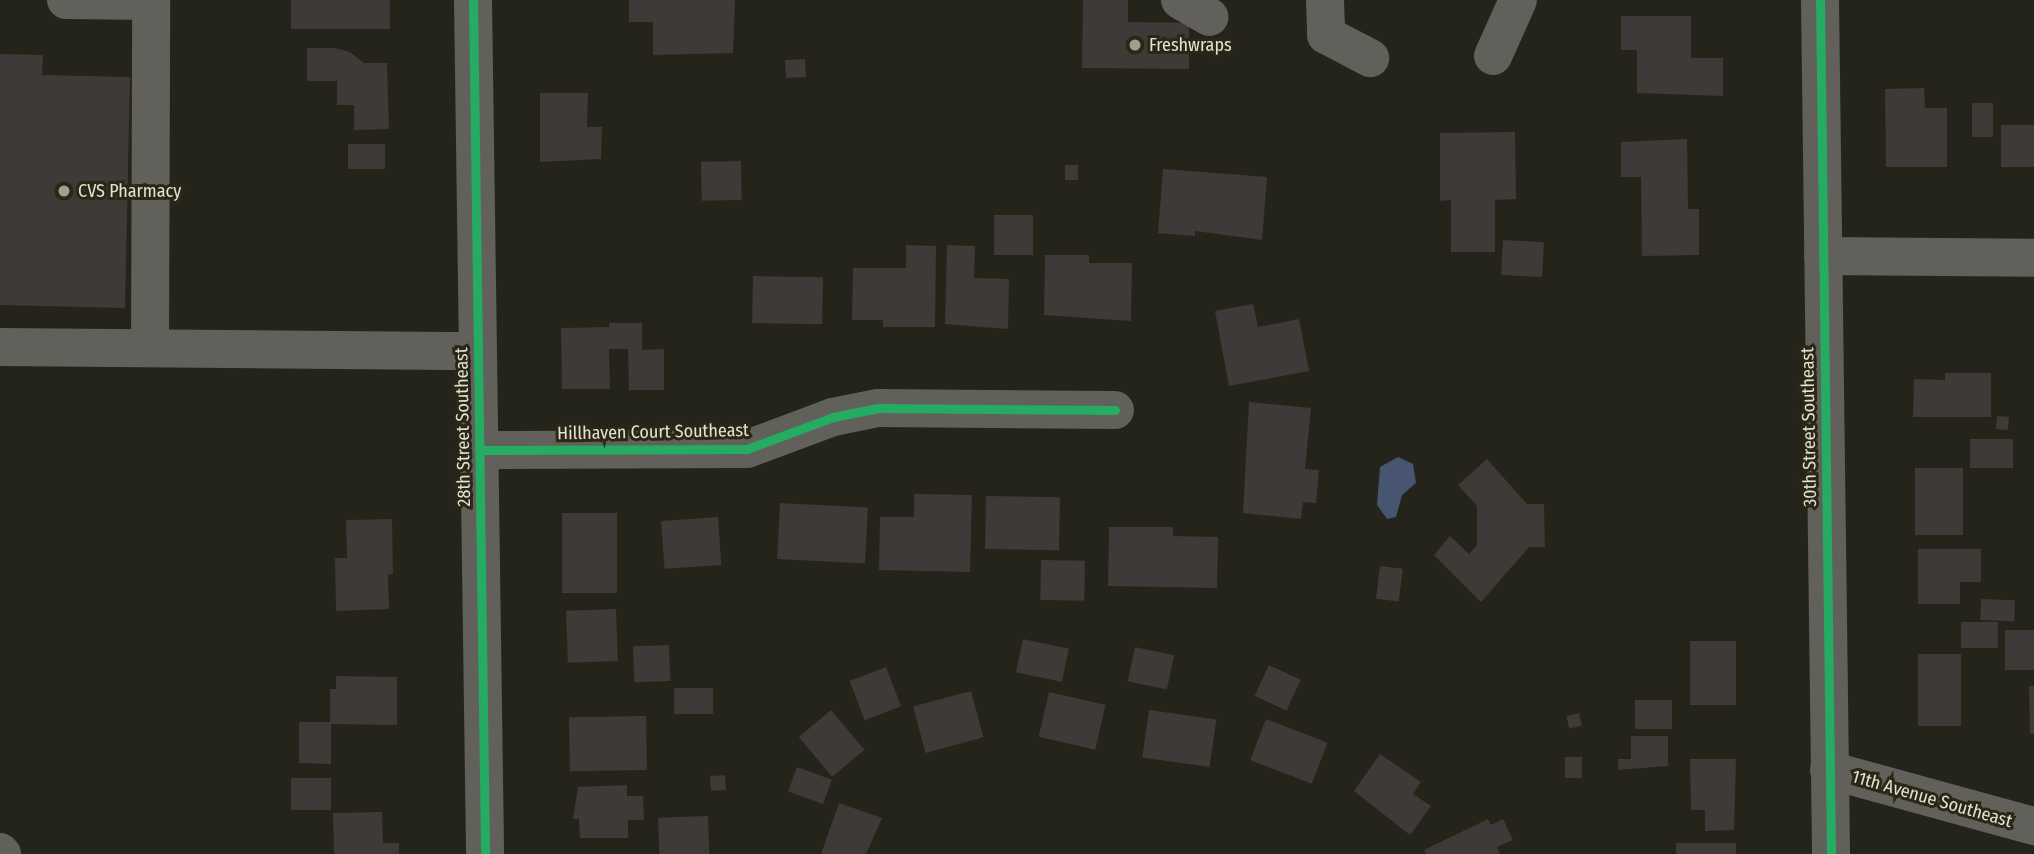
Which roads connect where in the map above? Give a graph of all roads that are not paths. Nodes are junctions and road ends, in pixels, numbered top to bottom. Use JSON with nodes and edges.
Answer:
{"nodes":[{"id":1,"x":66,"y":0,"type":"edge"},
{"id":2,"x":151,"y":0,"type":"edge"},
{"id":3,"x":473,"y":0,"type":"edge"},
{"id":4,"x":1325,"y":0,"type":"edge"},
{"id":5,"x":1518,"y":0,"type":"edge"},
{"id":6,"x":1820,"y":0,"type":"edge"},
{"id":7,"x":1493,"y":56,"type":"dead end"},
{"id":8,"x":1370,"y":58,"type":"dead end"},
{"id":9,"x":1823,"y":256,"type":"junction"},
{"id":10,"x":2034,"y":258,"type":"edge"},
{"id":11,"x":0,"y":346,"type":"edge"},
{"id":12,"x":150,"y":348,"type":"junction"},
{"id":13,"x":478,"y":351,"type":"junction"},
{"id":14,"x":1115,"y":410,"type":"dead end"},
{"id":15,"x":479,"y":450,"type":"junction"},
{"id":16,"x":1829,"y":770,"type":"junction"},
{"id":17,"x":2034,"y":826,"type":"edge"},
{"id":18,"x":485,"y":854,"type":"edge"},
{"id":19,"x":1830,"y":854,"type":"edge"}],
"edges":[{"from":1,"to":2,"type":"street"},
{"from":2,"to":12,"type":"street"},
{"from":3,"to":13,"type":"street","name":"28th Street Southeast"},
{"from":4,"to":8,"type":"street"},
{"from":5,"to":7,"type":"street"},
{"from":6,"to":9,"type":"street","name":"30th Street Southeast"},
{"from":9,"to":10,"type":"street"},
{"from":9,"to":16,"type":"street","name":"30th Street Southeast"},
{"from":11,"to":12,"type":"street"},
{"from":12,"to":13,"type":"street"},
{"from":13,"to":15,"type":"street","name":"28th Street Southeast"},
{"from":14,"to":15,"type":"street","name":"Hillhaven Court Southeast"},
{"from":15,"to":18,"type":"street","name":"28th Street Southeast"},
{"from":16,"to":17,"type":"street","name":"11th Avenue Southeast"},
{"from":16,"to":19,"type":"street","name":"30th Street Southeast"}]}
